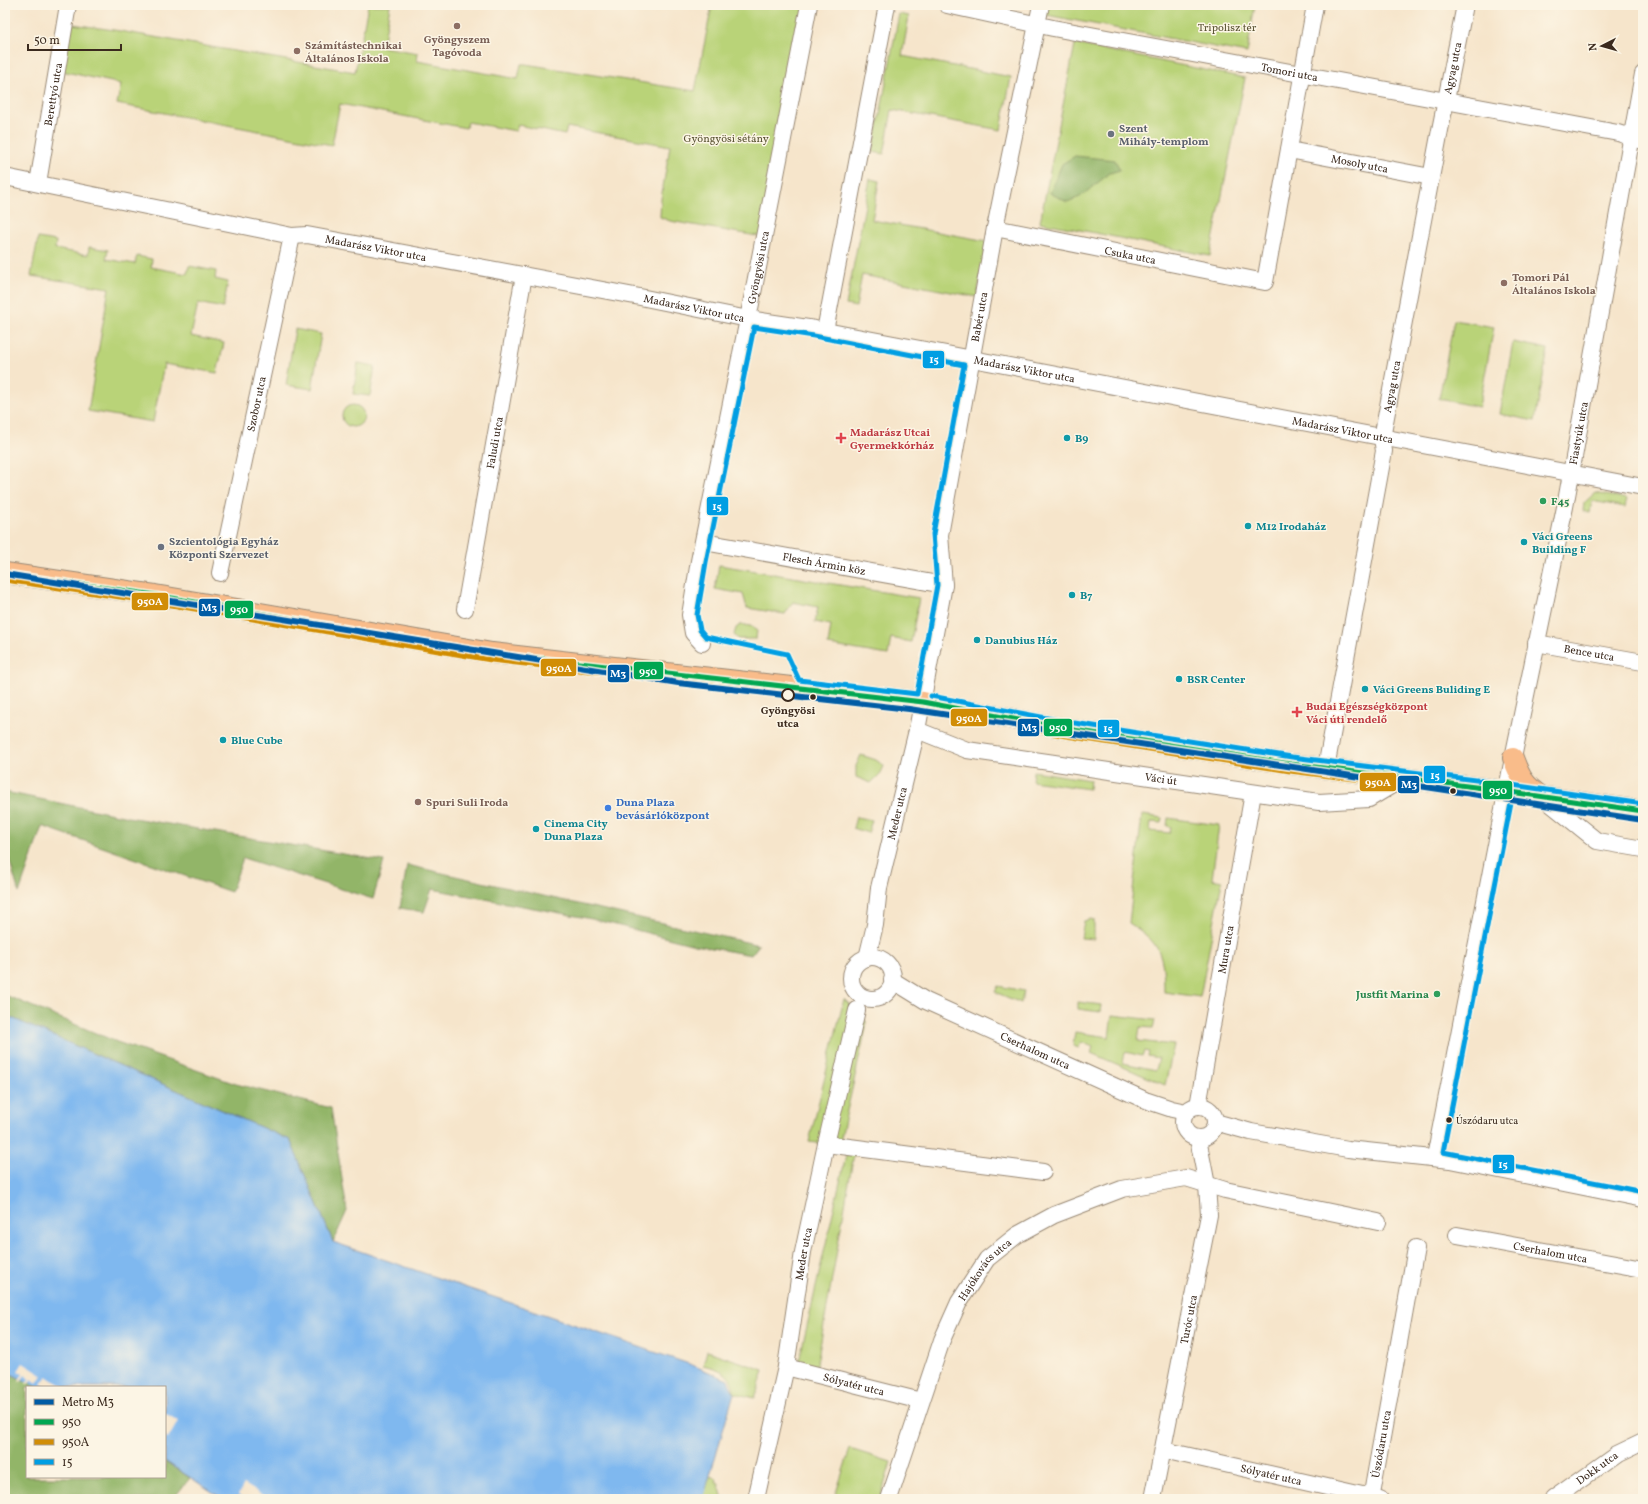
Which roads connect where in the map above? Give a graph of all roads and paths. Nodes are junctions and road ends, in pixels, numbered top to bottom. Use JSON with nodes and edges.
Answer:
{"nodes":[{"id":1,"x":68,"y":5,"type":"edge"},
{"id":2,"x":809,"y":5,"type":"edge"},
{"id":3,"x":887,"y":5,"type":"edge"},
{"id":4,"x":947,"y":5,"type":"edge"},
{"id":5,"x":1042,"y":5,"type":"edge"},
{"id":6,"x":1315,"y":5,"type":"edge"},
{"id":7,"x":1466,"y":5,"type":"edge"},
{"id":8,"x":1038,"y":25,"type":"junction"},
{"id":9,"x":1303,"y":74,"type":"junction"},
{"id":10,"x":1643,"y":74,"type":"edge"},
{"id":11,"x":1446,"y":100,"type":"junction"},
{"id":12,"x":1637,"y":139,"type":"edge"},
{"id":13,"x":1289,"y":150,"type":"junction"},
{"id":14,"x":5,"y":177,"type":"edge"},
{"id":15,"x":1431,"y":177,"type":"junction"},
{"id":16,"x":38,"y":184,"type":"junction"},
{"id":17,"x":995,"y":228,"type":"junction"},
{"id":18,"x":292,"y":236,"type":"junction"},
{"id":19,"x":524,"y":275,"type":"junction"},
{"id":20,"x":748,"y":320,"type":"junction"},
{"id":21,"x":825,"y":331,"type":"junction"},
{"id":22,"x":972,"y":359,"type":"junction"},
{"id":23,"x":1382,"y":438,"type":"junction"},
{"id":24,"x":1570,"y":474,"type":"junction"},
{"id":25,"x":1593,"y":479,"type":"junction"},
{"id":26,"x":1643,"y":487,"type":"edge"},
{"id":27,"x":1565,"y":507,"type":"junction"},
{"id":28,"x":704,"y":542,"type":"junction"},
{"id":29,"x":220,"y":572,"type":"dead end"},
{"id":30,"x":5,"y":573,"type":"edge"},
{"id":31,"x":944,"y":584,"type":"junction"},
{"id":32,"x":464,"y":609,"type":"dead end"},
{"id":33,"x":702,"y":643,"type":"dead end"},
{"id":34,"x":1536,"y":643,"type":"junction"},
{"id":35,"x":1643,"y":662,"type":"edge"},
{"id":36,"x":923,"y":702,"type":"junction"},
{"id":37,"x":916,"y":738,"type":"junction"},
{"id":38,"x":1513,"y":758,"type":"junction"},
{"id":39,"x":1326,"y":768,"type":"junction"},
{"id":40,"x":1404,"y":778,"type":"junction"},
{"id":41,"x":1506,"y":792,"type":"junction"},
{"id":42,"x":1253,"y":793,"type":"junction"},
{"id":43,"x":1541,"y":796,"type":"junction"},
{"id":44,"x":1643,"y":811,"type":"edge"},
{"id":45,"x":1643,"y":849,"type":"edge"},
{"id":46,"x":872,"y":958,"type":"junction"},
{"id":47,"x":890,"y":986,"type":"junction"},
{"id":48,"x":857,"y":1010,"type":"dead end"},
{"id":49,"x":1189,"y":1113,"type":"junction"},
{"id":50,"x":1208,"y":1131,"type":"junction"},
{"id":51,"x":826,"y":1144,"type":"junction"},
{"id":52,"x":1435,"y":1158,"type":"junction"},
{"id":53,"x":1043,"y":1172,"type":"dead end"},
{"id":54,"x":1207,"y":1186,"type":"junction"},
{"id":55,"x":1643,"y":1199,"type":"edge"},
{"id":56,"x":1378,"y":1222,"type":"dead end"},
{"id":57,"x":1457,"y":1235,"type":"dead end"},
{"id":58,"x":1416,"y":1248,"type":"dead end"},
{"id":59,"x":1643,"y":1270,"type":"edge"},
{"id":60,"x":786,"y":1367,"type":"junction"},
{"id":61,"x":921,"y":1401,"type":"junction"},
{"id":62,"x":1643,"y":1441,"type":"edge"},
{"id":63,"x":1163,"y":1450,"type":"junction"},
{"id":64,"x":1374,"y":1498,"type":"edge"},
{"id":65,"x":756,"y":1499,"type":"edge"},
{"id":66,"x":889,"y":1499,"type":"edge"},
{"id":67,"x":1153,"y":1499,"type":"edge"},
{"id":68,"x":1553,"y":1499,"type":"edge"}],
"edges":[{"from":1,"to":16,"type":"street","name":"Berettyó utca"},
{"from":2,"to":20,"type":"street","name":"Gyöngyösi utca"},
{"from":3,"to":21,"type":"street"},
{"from":4,"to":8,"type":"street","name":"Tomori utca"},
{"from":5,"to":8,"type":"street","name":"Babér utca"},
{"from":6,"to":9,"type":"street"},
{"from":7,"to":11,"type":"street","name":"Agyag utca"},
{"from":8,"to":9,"type":"street","name":"Tomori utca"},
{"from":8,"to":17,"type":"street","name":"Babér utca"},
{"from":9,"to":11,"type":"street","name":"Tomori utca"},
{"from":9,"to":13,"type":"street"},
{"from":10,"to":12,"type":"street","name":"Fiastyúk utca"},
{"from":11,"to":12,"type":"street","name":"Tomori utca"},
{"from":11,"to":15,"type":"street","name":"Agyag utca"},
{"from":12,"to":24,"type":"street","name":"Fiastyúk utca"},
{"from":13,"to":15,"type":"street","name":"Mosoly utca"},
{"from":13,"to":17,"type":"street","name":"Csuka utca"},
{"from":14,"to":16,"type":"street","name":"Madarász Viktor utca"},
{"from":15,"to":23,"type":"street","name":"Agyag utca"},
{"from":16,"to":18,"type":"street","name":"Madarász Viktor utca"},
{"from":17,"to":22,"type":"street","name":"Babér utca"},
{"from":18,"to":19,"type":"street","name":"Madarász Viktor utca"},
{"from":18,"to":29,"type":"street","name":"Szobor utca"},
{"from":19,"to":20,"type":"street","name":"Madarász Viktor utca"},
{"from":19,"to":32,"type":"street","name":"Faludi utca"},
{"from":20,"to":21,"type":"street","name":"Madarász Viktor utca"},
{"from":20,"to":28,"type":"street","name":"Gyöngyösi utca"},
{"from":21,"to":22,"type":"street","name":"Madarász Viktor utca"},
{"from":22,"to":23,"type":"street","name":"Madarász Viktor utca"},
{"from":22,"to":31,"type":"street","name":"Babér utca"},
{"from":23,"to":24,"type":"street","name":"Madarász Viktor utca"},
{"from":23,"to":39,"type":"street","name":"Agyag utca"},
{"from":24,"to":25,"type":"street","name":"Madarász Viktor utca"},
{"from":24,"to":27,"type":"street","name":"Fiastyúk utca"},
{"from":25,"to":26,"type":"street","name":"Madarász Viktor utca"},
{"from":25,"to":27,"type":"street"},
{"from":27,"to":34,"type":"street","name":"Fiastyúk utca"},
{"from":28,"to":31,"type":"street","name":"Flesch Ármin köz"},
{"from":28,"to":33,"type":"street","name":"Gyöngyösi utca"},
{"from":30,"to":36,"type":"main road"},
{"from":31,"to":36,"type":"street","name":"Babér utca"},
{"from":34,"to":35,"type":"street","name":"Bence utca"},
{"from":34,"to":38,"type":"street","name":"Fiastyúk utca"},
{"from":36,"to":37,"type":"street","name":"Meder utca"},
{"from":36,"to":39,"type":"main road"},
{"from":37,"to":42,"type":"street","name":"Váci út"},
{"from":37,"to":46,"type":"street","name":"Meder utca"},
{"from":38,"to":41,"type":"street","name":"Fiastyúk utca"},
{"from":38,"to":43,"type":"main road"},
{"from":39,"to":40,"type":"main road"},
{"from":40,"to":41,"type":"main road"},
{"from":40,"to":42,"type":"street","name":"Váci út"},
{"from":41,"to":43,"type":"main road"},
{"from":41,"to":52,"type":"street","name":"Fiastyúk utca"},
{"from":42,"to":49,"type":"street","name":"Mura utca"},
{"from":43,"to":44,"type":"main road"},
{"from":43,"to":45,"type":"street"},
{"from":46,"to":47,"type":"street"},
{"from":46,"to":47,"type":"street"},
{"from":47,"to":49,"type":"street","name":"Cserhalom utca"},
{"from":48,"to":51,"type":"street","name":"Meder utca"},
{"from":49,"to":50,"type":"street"},
{"from":49,"to":50,"type":"street","name":"Cserhalom utca"},
{"from":50,"to":52,"type":"street"},
{"from":50,"to":54,"type":"street","name":"Turóc utca"},
{"from":51,"to":53,"type":"street"},
{"from":51,"to":60,"type":"street","name":"Meder utca"},
{"from":52,"to":55,"type":"street"},
{"from":54,"to":56,"type":"street"},
{"from":54,"to":61,"type":"street","name":"Hajókovács utca"},
{"from":54,"to":63,"type":"street","name":"Turóc utca"},
{"from":57,"to":59,"type":"street","name":"Cserhalom utca"},
{"from":58,"to":64,"type":"street","name":"Úszódaru utca"},
{"from":60,"to":61,"type":"street","name":"Sólyatér utca"},
{"from":60,"to":65,"type":"street","name":"Meder utca"},
{"from":61,"to":66,"type":"street","name":"Hajókovács utca"},
{"from":62,"to":68,"type":"street","name":"Dokk utca"},
{"from":63,"to":64,"type":"street","name":"Sólyatér utca"},
{"from":63,"to":67,"type":"street","name":"Turóc utca"}]}
